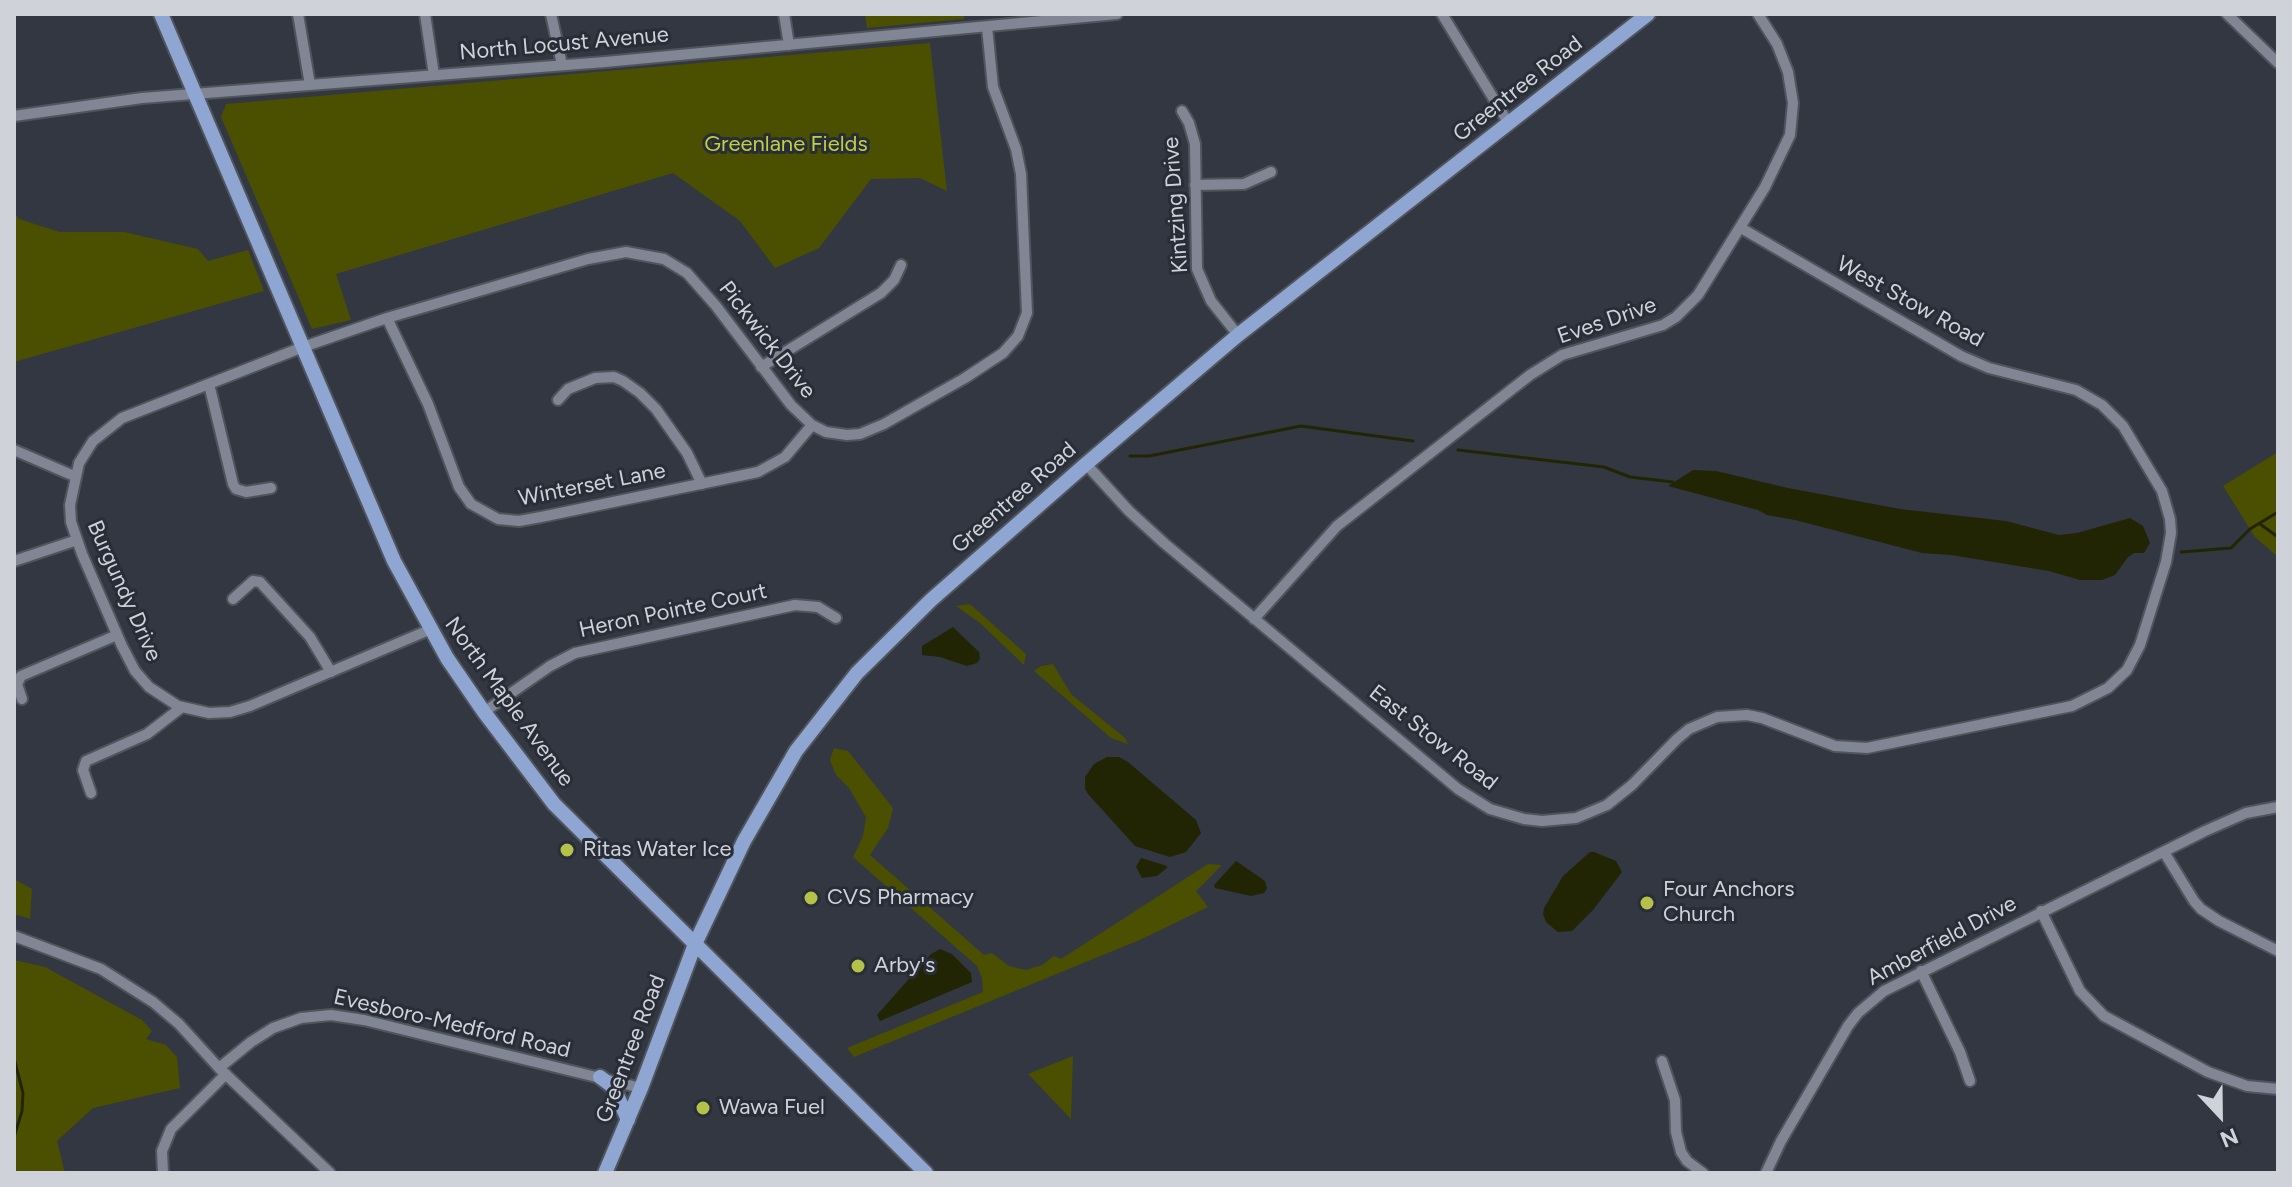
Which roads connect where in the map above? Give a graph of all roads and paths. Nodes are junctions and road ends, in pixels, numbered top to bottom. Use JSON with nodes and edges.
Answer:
{"nodes":[{"id":1,"x":161,"y":14,"type":"edge"},
{"id":2,"x":298,"y":14,"type":"edge"},
{"id":3,"x":425,"y":14,"type":"edge"},
{"id":4,"x":551,"y":14,"type":"edge"},
{"id":5,"x":784,"y":14,"type":"edge"},
{"id":6,"x":1117,"y":14,"type":"edge"},
{"id":7,"x":1442,"y":14,"type":"edge"},
{"id":8,"x":1648,"y":14,"type":"edge"},
{"id":9,"x":1758,"y":14,"type":"edge"},
{"id":10,"x":2227,"y":14,"type":"edge"},
{"id":11,"x":1036,"y":18,"type":"edge"},
{"id":12,"x":987,"y":27,"type":"junction"},
{"id":13,"x":789,"y":45,"type":"junction"},
{"id":14,"x":2278,"y":63,"type":"edge"},
{"id":15,"x":562,"y":65,"type":"junction"},
{"id":16,"x":434,"y":75,"type":"junction"},
{"id":17,"x":310,"y":85,"type":"junction"},
{"id":18,"x":195,"y":93,"type":"junction"},
{"id":19,"x":1182,"y":111,"type":"dead end"},
{"id":20,"x":14,"y":116,"type":"edge"},
{"id":21,"x":1509,"y":124,"type":"junction"},
{"id":22,"x":1271,"y":172,"type":"dead end"},
{"id":23,"x":1195,"y":185,"type":"junction"},
{"id":24,"x":1741,"y":228,"type":"junction"},
{"id":25,"x":901,"y":265,"type":"dead end"},
{"id":26,"x":387,"y":318,"type":"junction"},
{"id":27,"x":1238,"y":335,"type":"junction"},
{"id":28,"x":303,"y":347,"type":"junction"},
{"id":29,"x":761,"y":367,"type":"junction"},
{"id":30,"x":209,"y":384,"type":"junction"},
{"id":31,"x":558,"y":400,"type":"dead end"},
{"id":32,"x":812,"y":425,"type":"junction"},
{"id":33,"x":14,"y":450,"type":"edge"},
{"id":34,"x":1086,"y":464,"type":"junction"},
{"id":35,"x":74,"y":476,"type":"junction"},
{"id":36,"x":702,"y":484,"type":"junction"},
{"id":37,"x":271,"y":488,"type":"dead end"},
{"id":38,"x":2170,"y":539,"type":"joint"},
{"id":39,"x":77,"y":540,"type":"junction"},
{"id":40,"x":14,"y":561,"type":"edge"},
{"id":41,"x":233,"y":599,"type":"dead end"},
{"id":42,"x":836,"y":618,"type":"dead end"},
{"id":43,"x":1254,"y":619,"type":"junction"},
{"id":44,"x":429,"y":630,"type":"junction"},
{"id":45,"x":117,"y":635,"type":"junction"},
{"id":46,"x":331,"y":672,"type":"junction"},
{"id":47,"x":22,"y":699,"type":"dead end"},
{"id":48,"x":182,"y":707,"type":"junction"},
{"id":49,"x":484,"y":712,"type":"junction"},
{"id":50,"x":91,"y":793,"type":"dead end"},
{"id":51,"x":2278,"y":807,"type":"edge"},
{"id":52,"x":2164,"y":852,"type":"junction"},
{"id":53,"x":2041,"y":911,"type":"junction"},
{"id":54,"x":14,"y":936,"type":"edge"},
{"id":55,"x":695,"y":944,"type":"junction"},
{"id":56,"x":2278,"y":951,"type":"edge"},
{"id":57,"x":1921,"y":971,"type":"junction"},
{"id":58,"x":1662,"y":1061,"type":"dead end"},
{"id":59,"x":223,"y":1071,"type":"junction"},
{"id":60,"x":600,"y":1077,"type":"junction"},
{"id":61,"x":1970,"y":1081,"type":"dead end"},
{"id":62,"x":641,"y":1088,"type":"junction"},
{"id":63,"x":2278,"y":1089,"type":"edge"},
{"id":64,"x":628,"y":1120,"type":"junction"},
{"id":65,"x":163,"y":1173,"type":"edge"},
{"id":66,"x":330,"y":1173,"type":"edge"},
{"id":67,"x":605,"y":1173,"type":"edge"},
{"id":68,"x":926,"y":1173,"type":"edge"},
{"id":69,"x":1703,"y":1173,"type":"edge"},
{"id":70,"x":1766,"y":1173,"type":"edge"}],
"edges":[{"from":1,"to":18,"type":"main road","name":"North Maple Avenue"},
{"from":2,"to":17,"type":"street"},
{"from":3,"to":16,"type":"street"},
{"from":4,"to":15,"type":"street"},
{"from":5,"to":13,"type":"street"},
{"from":6,"to":11,"type":"street","name":"North Locust Avenue"},
{"from":7,"to":21,"type":"street"},
{"from":8,"to":21,"type":"main road","name":"Greentree Road"},
{"from":9,"to":24,"type":"street","name":"Eves Drive"},
{"from":10,"to":14,"type":"street"},
{"from":11,"to":12,"type":"street","name":"North Locust Avenue"},
{"from":12,"to":13,"type":"street","name":"North Locust Avenue"},
{"from":12,"to":32,"type":"street","name":"Pickwick Drive"},
{"from":13,"to":15,"type":"street","name":"North Locust Avenue"},
{"from":15,"to":16,"type":"street","name":"North Locust Avenue"},
{"from":16,"to":17,"type":"street","name":"North Locust Avenue"},
{"from":17,"to":18,"type":"street","name":"North Locust Avenue"},
{"from":18,"to":20,"type":"street","name":"North Locust Avenue"},
{"from":18,"to":28,"type":"main road","name":"North Maple Avenue"},
{"from":19,"to":23,"type":"street","name":"Kintzing Drive"},
{"from":21,"to":27,"type":"main road","name":"Greentree Road"},
{"from":22,"to":23,"type":"street"},
{"from":23,"to":27,"type":"street","name":"Kintzing Drive"},
{"from":24,"to":38,"type":"street","name":"West Stow Road"},
{"from":24,"to":43,"type":"street","name":"Eves Drive"},
{"from":25,"to":29,"type":"street"},
{"from":26,"to":28,"type":"street","name":"Pickwick Drive"},
{"from":26,"to":29,"type":"street","name":"Pickwick Drive"},
{"from":26,"to":36,"type":"street","name":"Winterset Lane"},
{"from":27,"to":34,"type":"main road","name":"Greentree Road"},
{"from":28,"to":30,"type":"street","name":"Burgundy Drive"},
{"from":28,"to":44,"type":"main road","name":"North Maple Avenue"},
{"from":29,"to":32,"type":"street","name":"Pickwick Drive"},
{"from":30,"to":35,"type":"street","name":"Burgundy Drive"},
{"from":30,"to":37,"type":"street"},
{"from":31,"to":36,"type":"street"},
{"from":32,"to":36,"type":"street","name":"Winterset Lane"},
{"from":33,"to":35,"type":"street"},
{"from":34,"to":43,"type":"street","name":"East Stow Road"},
{"from":34,"to":55,"type":"main road","name":"Greentree Road"},
{"from":35,"to":39,"type":"street","name":"Burgundy Drive"},
{"from":38,"to":43,"type":"street","name":"East Stow Road"},
{"from":39,"to":40,"type":"street"},
{"from":39,"to":45,"type":"street","name":"Burgundy Drive"},
{"from":41,"to":46,"type":"street"},
{"from":42,"to":49,"type":"street","name":"Heron Pointe Court"},
{"from":44,"to":46,"type":"street","name":"Burgundy Drive"},
{"from":44,"to":49,"type":"main road","name":"North Maple Avenue"},
{"from":45,"to":47,"type":"street"},
{"from":45,"to":48,"type":"street","name":"Burgundy Drive"},
{"from":46,"to":48,"type":"street","name":"Burgundy Drive"},
{"from":48,"to":50,"type":"street"},
{"from":49,"to":55,"type":"main road","name":"North Maple Avenue"},
{"from":51,"to":52,"type":"street","name":"Amberfield Drive"},
{"from":52,"to":53,"type":"street","name":"Amberfield Drive"},
{"from":52,"to":56,"type":"street"},
{"from":53,"to":57,"type":"street","name":"Amberfield Drive"},
{"from":53,"to":63,"type":"street","name":"Amberfield Drive"},
{"from":54,"to":59,"type":"street"},
{"from":55,"to":62,"type":"main road","name":"Greentree Road"},
{"from":55,"to":68,"type":"main road","name":"North Maple Avenue"},
{"from":57,"to":61,"type":"street"},
{"from":57,"to":70,"type":"street","name":"Amberfield Drive"},
{"from":58,"to":69,"type":"street"},
{"from":59,"to":60,"type":"street","name":"Evesboro-Medford Road"},
{"from":59,"to":65,"type":"street","name":"Evesboro-Medford Road"},
{"from":59,"to":66,"type":"street"},
{"from":60,"to":62,"type":"street","name":"Evesboro-Medford Road"},
{"from":60,"to":64,"type":"main road"},
{"from":62,"to":64,"type":"main road","name":"Greentree Road"},
{"from":64,"to":67,"type":"main road","name":"Greentree Road"}]}
